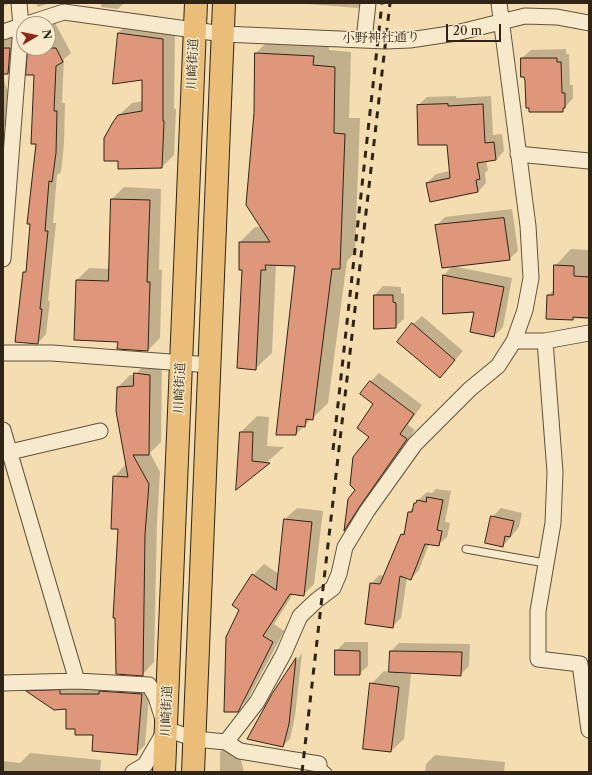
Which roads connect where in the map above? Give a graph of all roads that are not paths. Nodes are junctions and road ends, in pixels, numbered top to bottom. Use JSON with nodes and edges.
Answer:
{"nodes":[{"id":1,"x":19,"y":3,"type":"edge"},
{"id":2,"x":196,"y":3,"type":"edge"},
{"id":3,"x":224,"y":3,"type":"edge"},
{"id":4,"x":368,"y":3,"type":"edge"},
{"id":5,"x":498,"y":3,"type":"edge"},
{"id":6,"x":65,"y":7,"type":"edge"},
{"id":7,"x":22,"y":16,"type":"edge"},
{"id":8,"x":44,"y":16,"type":"edge"},
{"id":9,"x":500,"y":21,"type":"junction"},
{"id":10,"x":589,"y":22,"type":"edge"},
{"id":11,"x":16,"y":28,"type":"edge"},
{"id":12,"x":194,"y":30,"type":"junction"},
{"id":13,"x":3,"y":32,"type":"edge"},
{"id":14,"x":223,"y":34,"type":"junction"},
{"id":15,"x":364,"y":40,"type":"junction"},
{"id":16,"x":20,"y":56,"type":"edge"},
{"id":17,"x":8,"y":139,"type":"edge"},
{"id":18,"x":518,"y":154,"type":"junction"},
{"id":19,"x":589,"y":161,"type":"edge"},
{"id":20,"x":3,"y":251,"type":"edge"},
{"id":21,"x":589,"y":333,"type":"edge"},
{"id":22,"x":514,"y":340,"type":"junction"},
{"id":23,"x":545,"y":341,"type":"junction"},
{"id":24,"x":3,"y":353,"type":"edge"},
{"id":25,"x":181,"y":363,"type":"junction"},
{"id":26,"x":210,"y":365,"type":"junction"},
{"id":27,"x":3,"y":430,"type":"edge"},
{"id":28,"x":100,"y":431,"type":"dead end"},
{"id":29,"x":10,"y":452,"type":"junction"},
{"id":30,"x":466,"y":549,"type":"dead end"},
{"id":31,"x":545,"y":563,"type":"junction"},
{"id":32,"x":77,"y":681,"type":"junction"},
{"id":33,"x":3,"y":683,"type":"edge"},
{"id":34,"x":166,"y":729,"type":"junction"},
{"id":35,"x":589,"y":730,"type":"edge"},
{"id":36,"x":195,"y":740,"type":"junction"},
{"id":37,"x":226,"y":742,"type":"junction"},
{"id":38,"x":324,"y":768,"type":"edge"},
{"id":39,"x":133,"y":772,"type":"edge"},
{"id":40,"x":164,"y":772,"type":"edge"},
{"id":41,"x":193,"y":772,"type":"edge"}],
"edges":[{"from":1,"to":7,"type":"street"},
{"from":2,"to":12,"type":"main road","name":"川崎街道"},
{"from":3,"to":14,"type":"main road"},
{"from":4,"to":15,"type":"street"},
{"from":5,"to":9,"type":"street"},
{"from":6,"to":8,"type":"street"},
{"from":6,"to":12,"type":"street","name":"小野神社通り"},
{"from":9,"to":10,"type":"street","name":"小野神社通り"},
{"from":9,"to":15,"type":"street","name":"小野神社通り"},
{"from":9,"to":18,"type":"street"},
{"from":11,"to":13,"type":"street"},
{"from":12,"to":14,"type":"street","name":"小野神社通り"},
{"from":12,"to":25,"type":"main road","name":"川崎街道"},
{"from":14,"to":15,"type":"street","name":"小野神社通り"},
{"from":14,"to":26,"type":"main road"},
{"from":16,"to":17,"type":"street"},
{"from":17,"to":20,"type":"street"},
{"from":18,"to":19,"type":"street"},
{"from":18,"to":22,"type":"street"},
{"from":21,"to":23,"type":"street"},
{"from":22,"to":23,"type":"street"},
{"from":22,"to":37,"type":"street"},
{"from":23,"to":31,"type":"street"},
{"from":24,"to":25,"type":"street"},
{"from":25,"to":26,"type":"street"},
{"from":25,"to":34,"type":"main road","name":"川崎街道"},
{"from":26,"to":36,"type":"main road"},
{"from":27,"to":29,"type":"street"},
{"from":28,"to":29,"type":"street"},
{"from":29,"to":32,"type":"street"},
{"from":30,"to":31,"type":"lane"},
{"from":31,"to":35,"type":"street"},
{"from":32,"to":33,"type":"street"},
{"from":32,"to":34,"type":"street"},
{"from":34,"to":36,"type":"street"},
{"from":34,"to":39,"type":"street"},
{"from":34,"to":40,"type":"main road","name":"川崎街道"},
{"from":36,"to":37,"type":"street"},
{"from":36,"to":41,"type":"main road"},
{"from":37,"to":38,"type":"street"}]}
